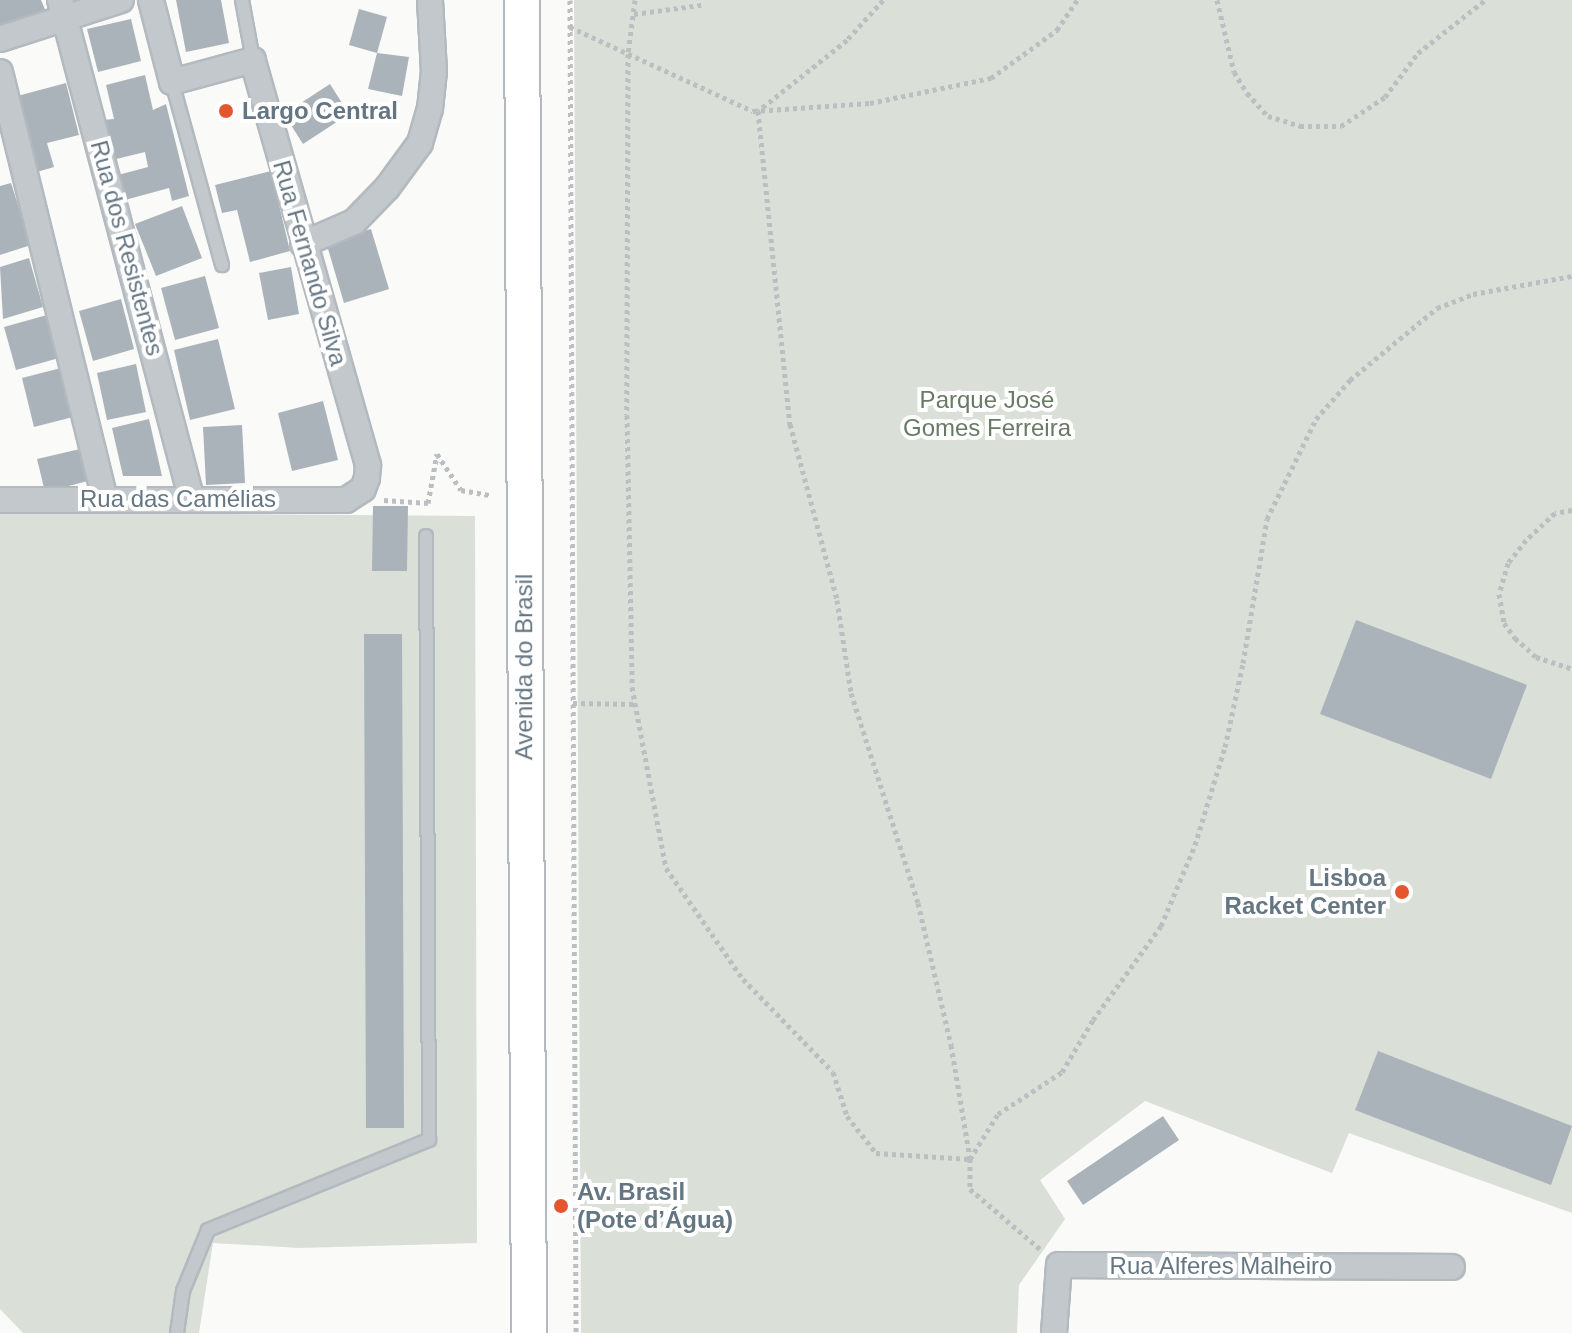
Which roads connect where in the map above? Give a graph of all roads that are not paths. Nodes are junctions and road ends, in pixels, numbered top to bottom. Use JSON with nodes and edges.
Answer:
{"nodes":[{"id":1,"x":121,"y":0,"type":"edge"},
{"id":2,"x":151,"y":0,"type":"edge"},
{"id":3,"x":242,"y":0,"type":"edge"},
{"id":4,"x":430,"y":0,"type":"edge"},
{"id":5,"x":522,"y":0,"type":"edge"},
{"id":6,"x":63,"y":8,"type":"edge"},
{"id":7,"x":0,"y":39,"type":"edge"},
{"id":8,"x":253,"y":60,"type":"junction"},
{"id":9,"x":0,"y":72,"type":"edge"},
{"id":10,"x":172,"y":82,"type":"junction"},
{"id":11,"x":303,"y":244,"type":"junction"},
{"id":12,"x":222,"y":265,"type":"dead end"},
{"id":13,"x":191,"y":497,"type":"junction"},
{"id":14,"x":355,"y":497,"type":"joint"},
{"id":15,"x":105,"y":498,"type":"junction"},
{"id":16,"x":0,"y":500,"type":"edge"},
{"id":17,"x":426,"y":536,"type":"dead end"},
{"id":18,"x":1452,"y":1267,"type":"dead end"},
{"id":19,"x":177,"y":1333,"type":"edge"},
{"id":20,"x":529,"y":1333,"type":"edge"},
{"id":21,"x":1054,"y":1333,"type":"edge"}],
"edges":[{"from":1,"to":6,"type":"street"},
{"from":2,"to":10,"type":"street"},
{"from":3,"to":8,"type":"lane"},
{"from":4,"to":11,"type":"street"},
{"from":5,"to":20,"type":"main road","name":"Avenida do Brasil"},
{"from":6,"to":7,"type":"street"},
{"from":6,"to":13,"type":"street","name":"Rua dos Resistentes"},
{"from":8,"to":10,"type":"street"},
{"from":8,"to":11,"type":"street","name":"Rua Fernando Silva"},
{"from":9,"to":15,"type":"street"},
{"from":10,"to":12,"type":"lane"},
{"from":11,"to":14,"type":"street","name":"Rua Fernando Silva"},
{"from":13,"to":14,"type":"street","name":"Rua das Camélias"},
{"from":13,"to":15,"type":"street","name":"Rua das Camélias"},
{"from":15,"to":16,"type":"street","name":"Rua das Camélias"},
{"from":17,"to":19,"type":"lane"},
{"from":18,"to":21,"type":"street","name":"Rua Alferes Malheiro"}]}
